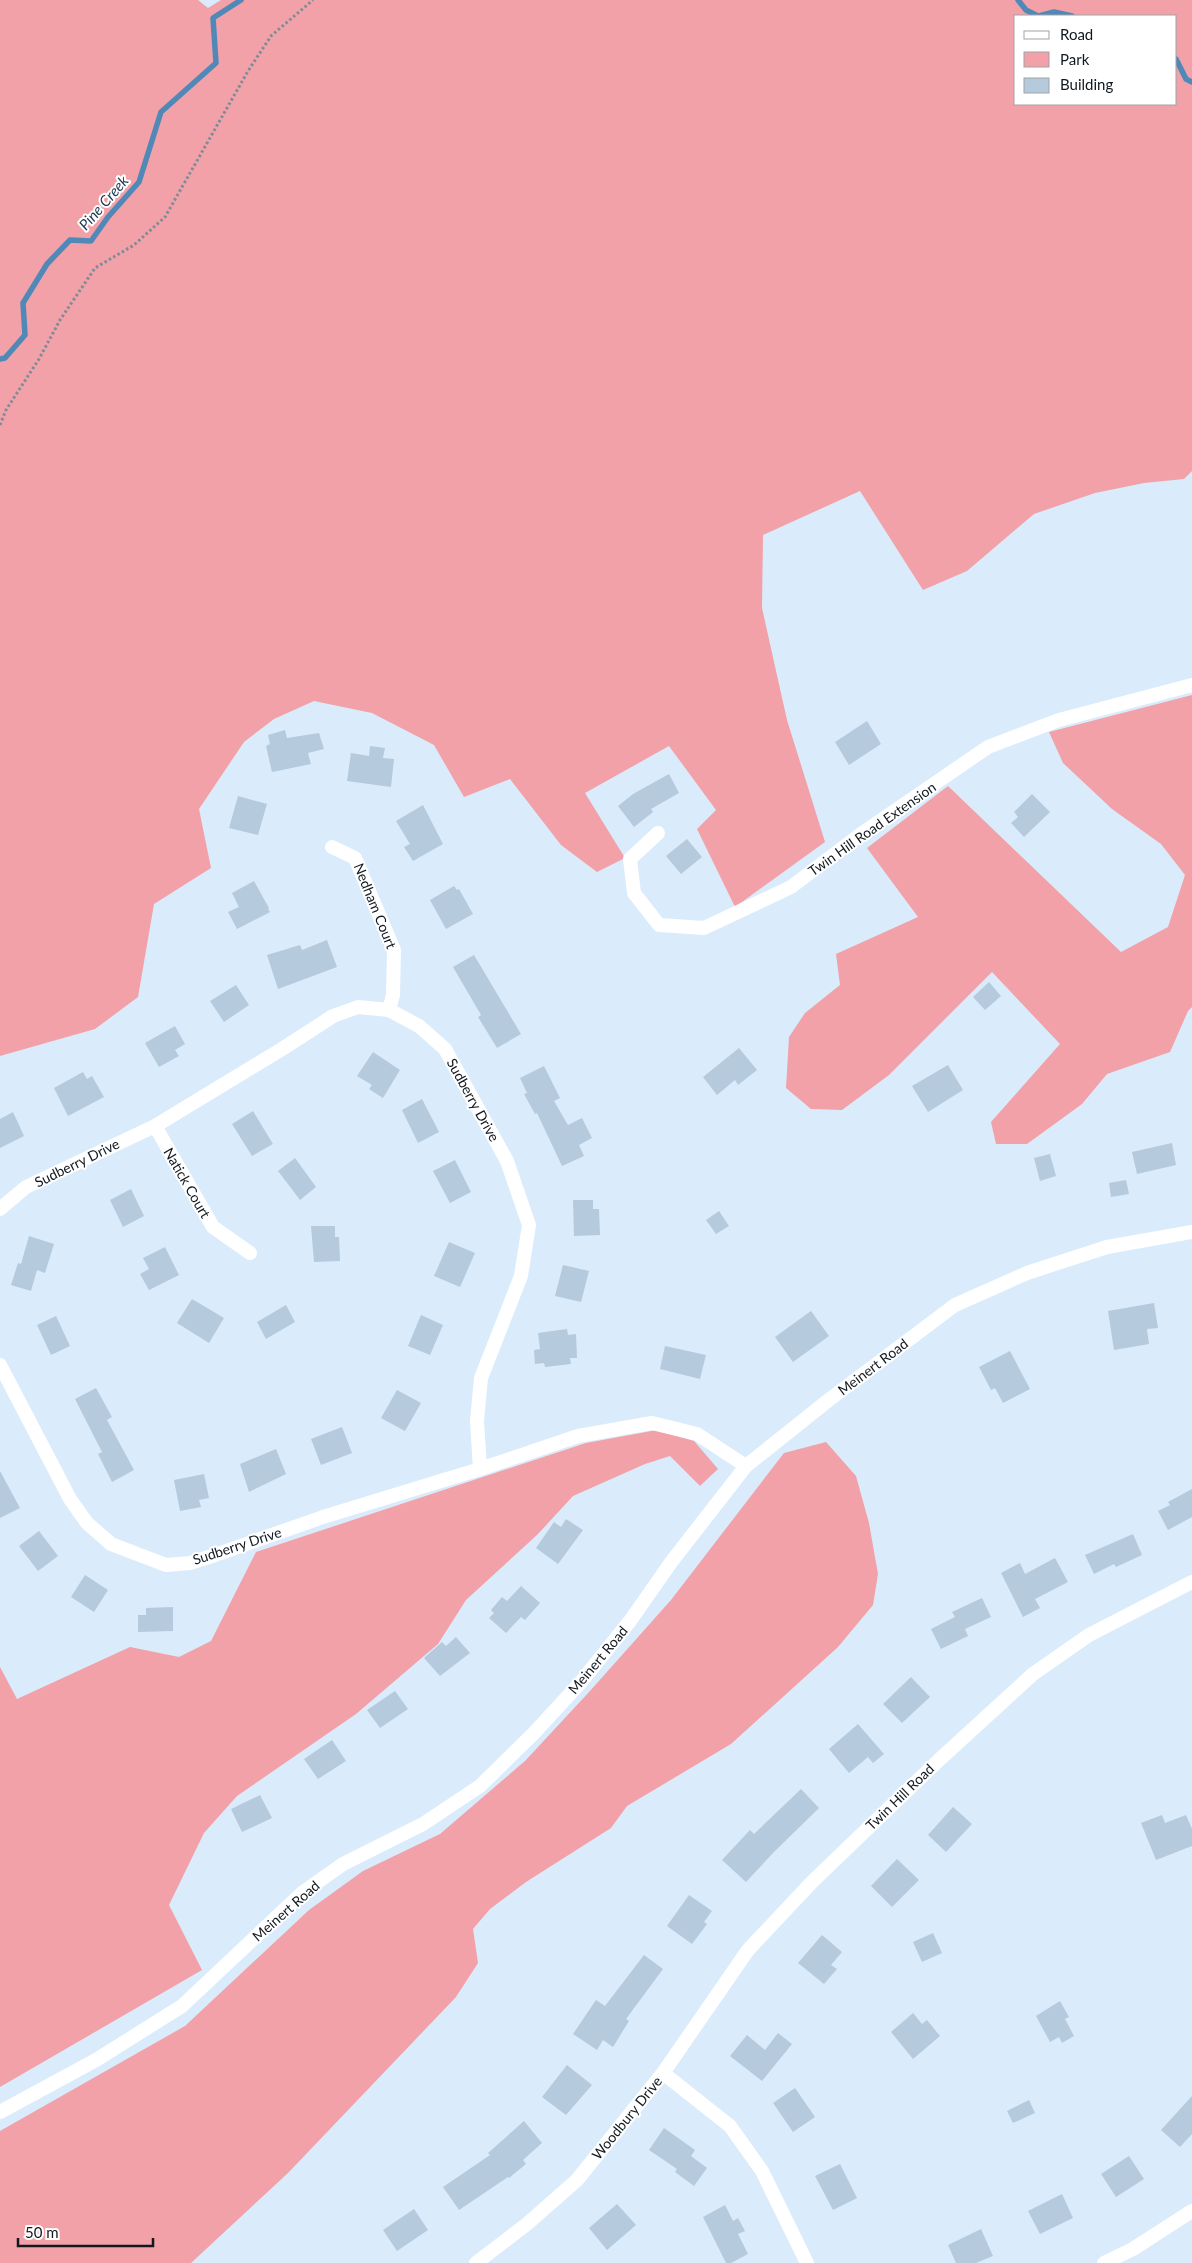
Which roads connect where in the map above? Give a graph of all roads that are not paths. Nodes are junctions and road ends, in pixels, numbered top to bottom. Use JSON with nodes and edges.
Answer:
{"nodes":[{"id":1,"x":1192,"y":684,"type":"edge"},
{"id":2,"x":658,"y":833,"type":"dead end"},
{"id":3,"x":332,"y":848,"type":"dead end"},
{"id":4,"x":389,"y":1010,"type":"junction"},
{"id":5,"x":155,"y":1126,"type":"junction"},
{"id":6,"x":0,"y":1209,"type":"edge"},
{"id":7,"x":1192,"y":1232,"type":"edge"},
{"id":8,"x":250,"y":1253,"type":"dead end"},
{"id":9,"x":0,"y":1365,"type":"edge"},
{"id":10,"x":746,"y":1466,"type":"junction"},
{"id":11,"x":480,"y":1469,"type":"junction"},
{"id":12,"x":1192,"y":1582,"type":"edge"},
{"id":13,"x":663,"y":2073,"type":"junction"},
{"id":14,"x":0,"y":2112,"type":"edge"},
{"id":15,"x":1192,"y":2211,"type":"edge"},
{"id":16,"x":476,"y":2263,"type":"edge"},
{"id":17,"x":807,"y":2263,"type":"edge"},
{"id":18,"x":1104,"y":2263,"type":"edge"}],
"edges":[{"from":1,"to":2,"type":"street","name":"Twin Hill Road Extension"},
{"from":3,"to":4,"type":"street","name":"Nedham Court"},
{"from":4,"to":5,"type":"street","name":"Sudberry Drive"},
{"from":4,"to":11,"type":"street","name":"Sudberry Drive"},
{"from":5,"to":6,"type":"street","name":"Sudberry Drive"},
{"from":5,"to":8,"type":"street","name":"Natick Court"},
{"from":7,"to":10,"type":"street","name":"Meinert Road"},
{"from":9,"to":11,"type":"street","name":"Sudberry Drive"},
{"from":10,"to":11,"type":"street","name":"Sudberry Drive"},
{"from":10,"to":14,"type":"street","name":"Meinert Road"},
{"from":12,"to":13,"type":"street","name":"Twin Hill Road"},
{"from":13,"to":16,"type":"street","name":"Woodbury Drive"},
{"from":13,"to":17,"type":"street","name":"Woodbury Drive"},
{"from":15,"to":18,"type":"street"}]}
